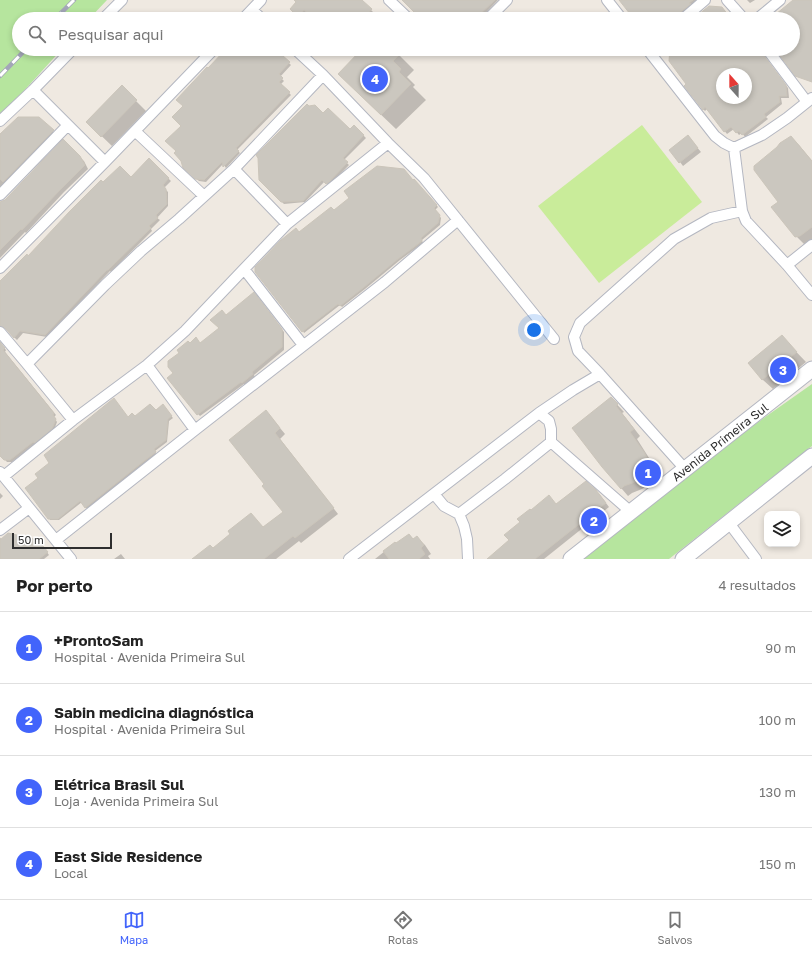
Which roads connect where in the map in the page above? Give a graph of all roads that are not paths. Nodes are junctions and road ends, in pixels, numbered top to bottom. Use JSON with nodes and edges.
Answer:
{"nodes":[{"id":1,"x":122,"y":0,"type":"edge"},
{"id":2,"x":261,"y":0,"type":"edge"},
{"id":3,"x":389,"y":0,"type":"edge"},
{"id":4,"x":507,"y":0,"type":"edge"},
{"id":5,"x":606,"y":0,"type":"edge"},
{"id":6,"x":706,"y":0,"type":"edge"},
{"id":7,"x":727,"y":0,"type":"edge"},
{"id":8,"x":780,"y":0,"type":"edge"},
{"id":9,"x":252,"y":10,"type":"edge"},
{"id":10,"x":110,"y":12,"type":"edge"},
{"id":11,"x":402,"y":12,"type":"edge"},
{"id":12,"x":495,"y":12,"type":"edge"},
{"id":13,"x":616,"y":12,"type":"edge"},
{"id":14,"x":691,"y":12,"type":"edge"},
{"id":15,"x":738,"y":12,"type":"edge"},
{"id":16,"x":765,"y":12,"type":"edge"},
{"id":17,"x":66,"y":56,"type":"edge"},
{"id":18,"x":207,"y":56,"type":"edge"},
{"id":19,"x":303,"y":56,"type":"edge"},
{"id":20,"x":652,"y":56,"type":"edge"},
{"id":21,"x":773,"y":56,"type":"edge"},
{"id":22,"x":324,"y":75,"type":"junction"},
{"id":23,"x":33,"y":90,"type":"junction"},
{"id":24,"x":810,"y":100,"type":"edge"},
{"id":25,"x":0,"y":121,"type":"edge"},
{"id":26,"x":68,"y":125,"type":"junction"},
{"id":27,"x":135,"y":131,"type":"junction"},
{"id":28,"x":388,"y":143,"type":"junction"},
{"id":29,"x":734,"y":148,"type":"junction"},
{"id":30,"x":105,"y":162,"type":"junction"},
{"id":31,"x":234,"y":169,"type":"junction"},
{"id":32,"x":0,"y":195,"type":"edge"},
{"id":33,"x":204,"y":196,"type":"junction"},
{"id":34,"x":742,"y":211,"type":"junction"},
{"id":35,"x":458,"y":220,"type":"junction"},
{"id":36,"x":287,"y":224,"type":"junction"},
{"id":37,"x":812,"y":245,"type":"edge"},
{"id":38,"x":787,"y":265,"type":"junction"},
{"id":39,"x":0,"y":268,"type":"edge"},
{"id":40,"x":244,"y":269,"type":"junction"},
{"id":41,"x":812,"y":295,"type":"edge"},
{"id":42,"x":0,"y":332,"type":"edge"},
{"id":43,"x":554,"y":339,"type":"dead end"},
{"id":44,"x":304,"y":345,"type":"junction"},
{"id":45,"x":27,"y":364,"type":"junction"},
{"id":46,"x":147,"y":365,"type":"junction"},
{"id":47,"x":812,"y":369,"type":"edge"},
{"id":48,"x":600,"y":374,"type":"junction"},
{"id":49,"x":539,"y":413,"type":"junction"},
{"id":50,"x":73,"y":420,"type":"junction"},
{"id":51,"x":195,"y":430,"type":"junction"},
{"id":52,"x":551,"y":442,"type":"junction"},
{"id":53,"x":812,"y":456,"type":"edge"},
{"id":54,"x":685,"y":469,"type":"junction"},
{"id":55,"x":2,"y":474,"type":"edge"},
{"id":56,"x":434,"y":494,"type":"junction"},
{"id":57,"x":29,"y":508,"type":"junction"},
{"id":58,"x":631,"y":512,"type":"junction"},
{"id":59,"x":459,"y":514,"type":"junction"},
{"id":60,"x":729,"y":522,"type":"junction"},
{"id":61,"x":0,"y":530,"type":"edge"},
{"id":62,"x":56,"y":540,"type":"junction"},
{"id":63,"x":71,"y":559,"type":"edge"},
{"id":64,"x":349,"y":559,"type":"edge"},
{"id":65,"x":468,"y":559,"type":"edge"},
{"id":66,"x":571,"y":559,"type":"edge"},
{"id":67,"x":683,"y":559,"type":"edge"},
{"id":68,"x":756,"y":559,"type":"edge"}],
"edges":[{"from":1,"to":10,"type":"street"},
{"from":2,"to":9,"type":"street"},
{"from":3,"to":11,"type":"street"},
{"from":4,"to":12,"type":"street"},
{"from":5,"to":13,"type":"street"},
{"from":6,"to":14,"type":"street"},
{"from":7,"to":15,"type":"street"},
{"from":8,"to":16,"type":"street"},
{"from":17,"to":23,"type":"street"},
{"from":18,"to":27,"type":"street"},
{"from":19,"to":22,"type":"street"},
{"from":20,"to":29,"type":"street"},
{"from":21,"to":24,"type":"street"},
{"from":22,"to":28,"type":"street"},
{"from":22,"to":31,"type":"street"},
{"from":23,"to":25,"type":"street"},
{"from":23,"to":26,"type":"street"},
{"from":24,"to":29,"type":"street"},
{"from":26,"to":30,"type":"street"},
{"from":26,"to":32,"type":"street"},
{"from":27,"to":30,"type":"street"},
{"from":27,"to":33,"type":"street"},
{"from":28,"to":35,"type":"street"},
{"from":28,"to":36,"type":"street"},
{"from":29,"to":34,"type":"street"},
{"from":30,"to":39,"type":"street"},
{"from":31,"to":33,"type":"street"},
{"from":31,"to":36,"type":"street"},
{"from":33,"to":45,"type":"street"},
{"from":34,"to":38,"type":"street"},
{"from":34,"to":48,"type":"street"},
{"from":35,"to":43,"type":"street"},
{"from":35,"to":44,"type":"street"},
{"from":36,"to":40,"type":"street"},
{"from":37,"to":38,"type":"street"},
{"from":38,"to":41,"type":"street"},
{"from":40,"to":44,"type":"street"},
{"from":40,"to":46,"type":"street"},
{"from":42,"to":45,"type":"street"},
{"from":44,"to":51,"type":"street"},
{"from":45,"to":50,"type":"street"},
{"from":46,"to":50,"type":"street"},
{"from":46,"to":51,"type":"street"},
{"from":47,"to":54,"type":"main road","name":"Avenida Primeira Sul"},
{"from":48,"to":49,"type":"street"},
{"from":48,"to":54,"type":"street"},
{"from":49,"to":52,"type":"street"},
{"from":49,"to":56,"type":"street"},
{"from":50,"to":55,"type":"street"},
{"from":51,"to":62,"type":"street"},
{"from":52,"to":58,"type":"street"},
{"from":52,"to":59,"type":"street"},
{"from":53,"to":60,"type":"main road"},
{"from":54,"to":58,"type":"main road","name":"Avenida Primeira Sul"},
{"from":55,"to":57,"type":"street"},
{"from":56,"to":59,"type":"street"},
{"from":56,"to":64,"type":"street"},
{"from":57,"to":61,"type":"street"},
{"from":57,"to":62,"type":"street"},
{"from":58,"to":66,"type":"main road","name":"Avenida Primeira Sul"},
{"from":59,"to":65,"type":"street"},
{"from":60,"to":67,"type":"main road"},
{"from":60,"to":68,"type":"street"},
{"from":62,"to":63,"type":"street"}]}
